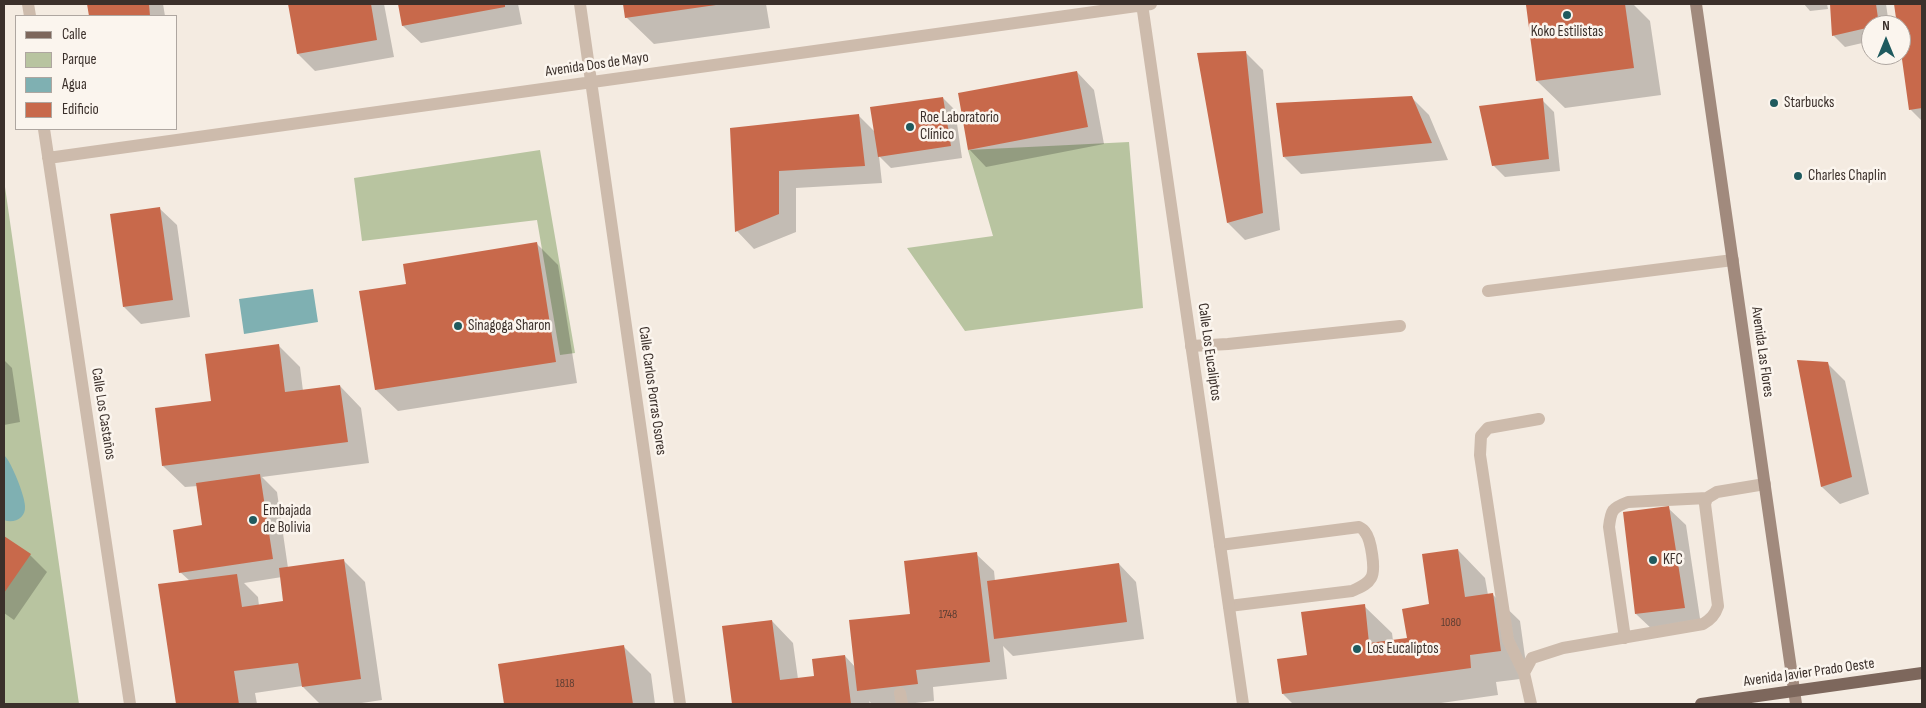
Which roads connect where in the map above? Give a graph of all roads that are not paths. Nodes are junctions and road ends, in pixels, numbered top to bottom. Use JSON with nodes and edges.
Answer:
{"nodes":[{"id":1,"x":580,"y":4,"type":"edge"},
{"id":2,"x":1145,"y":4,"type":"edge"},
{"id":3,"x":1696,"y":4,"type":"edge"},
{"id":4,"x":591,"y":82,"type":"junction"},
{"id":5,"x":44,"y":130,"type":"edge"},
{"id":6,"x":48,"y":158,"type":"junction"},
{"id":7,"x":1733,"y":260,"type":"junction"},
{"id":8,"x":1488,"y":291,"type":"dead end"},
{"id":9,"x":1400,"y":326,"type":"dead end"},
{"id":10,"x":1191,"y":346,"type":"junction"},
{"id":11,"x":1539,"y":419,"type":"dead end"},
{"id":12,"x":1765,"y":484,"type":"junction"},
{"id":13,"x":1707,"y":498,"type":"junction"},
{"id":14,"x":1220,"y":545,"type":"junction"},
{"id":15,"x":1229,"y":606,"type":"junction"},
{"id":16,"x":1625,"y":638,"type":"junction"},
{"id":17,"x":1524,"y":673,"type":"junction"},
{"id":18,"x":1922,"y":673,"type":"edge"},
{"id":19,"x":1794,"y":691,"type":"junction"},
{"id":20,"x":130,"y":704,"type":"edge"},
{"id":21,"x":680,"y":704,"type":"edge"},
{"id":22,"x":1243,"y":704,"type":"edge"},
{"id":23,"x":1531,"y":704,"type":"edge"},
{"id":24,"x":1701,"y":704,"type":"edge"},
{"id":25,"x":1796,"y":704,"type":"edge"}],
"edges":[{"from":1,"to":4,"type":"street","name":"Calle Carlos Porras Osores"},
{"from":2,"to":4,"type":"street","name":"Avenida Dos de Mayo"},
{"from":2,"to":10,"type":"street","name":"Calle Los Eucaliptos"},
{"from":3,"to":7,"type":"main road","name":"Avenida Las Flores"},
{"from":4,"to":6,"type":"street","name":"Avenida Dos de Mayo"},
{"from":4,"to":21,"type":"street","name":"Calle Carlos Porras Osores"},
{"from":5,"to":6,"type":"street","name":"Calle Los Castaños"},
{"from":6,"to":20,"type":"street","name":"Calle Los Castaños"},
{"from":7,"to":8,"type":"street"},
{"from":7,"to":12,"type":"main road","name":"Avenida Las Flores"},
{"from":9,"to":10,"type":"street"},
{"from":10,"to":14,"type":"street","name":"Calle Los Eucaliptos"},
{"from":11,"to":17,"type":"street"},
{"from":12,"to":13,"type":"street"},
{"from":12,"to":19,"type":"main road","name":"Avenida Las Flores"},
{"from":13,"to":16,"type":"street"},
{"from":13,"to":16,"type":"street"},
{"from":14,"to":15,"type":"street","name":"Calle Los Eucaliptos"},
{"from":14,"to":15,"type":"street"},
{"from":15,"to":22,"type":"street","name":"Calle Los Eucaliptos"},
{"from":16,"to":17,"type":"street"},
{"from":17,"to":23,"type":"street"},
{"from":18,"to":19,"type":"main road","name":"Avenida Javier Prado Oeste"},
{"from":19,"to":24,"type":"main road","name":"Avenida Javier Prado Oeste"},
{"from":19,"to":25,"type":"main road","name":"Avenida Las Flores"}]}
